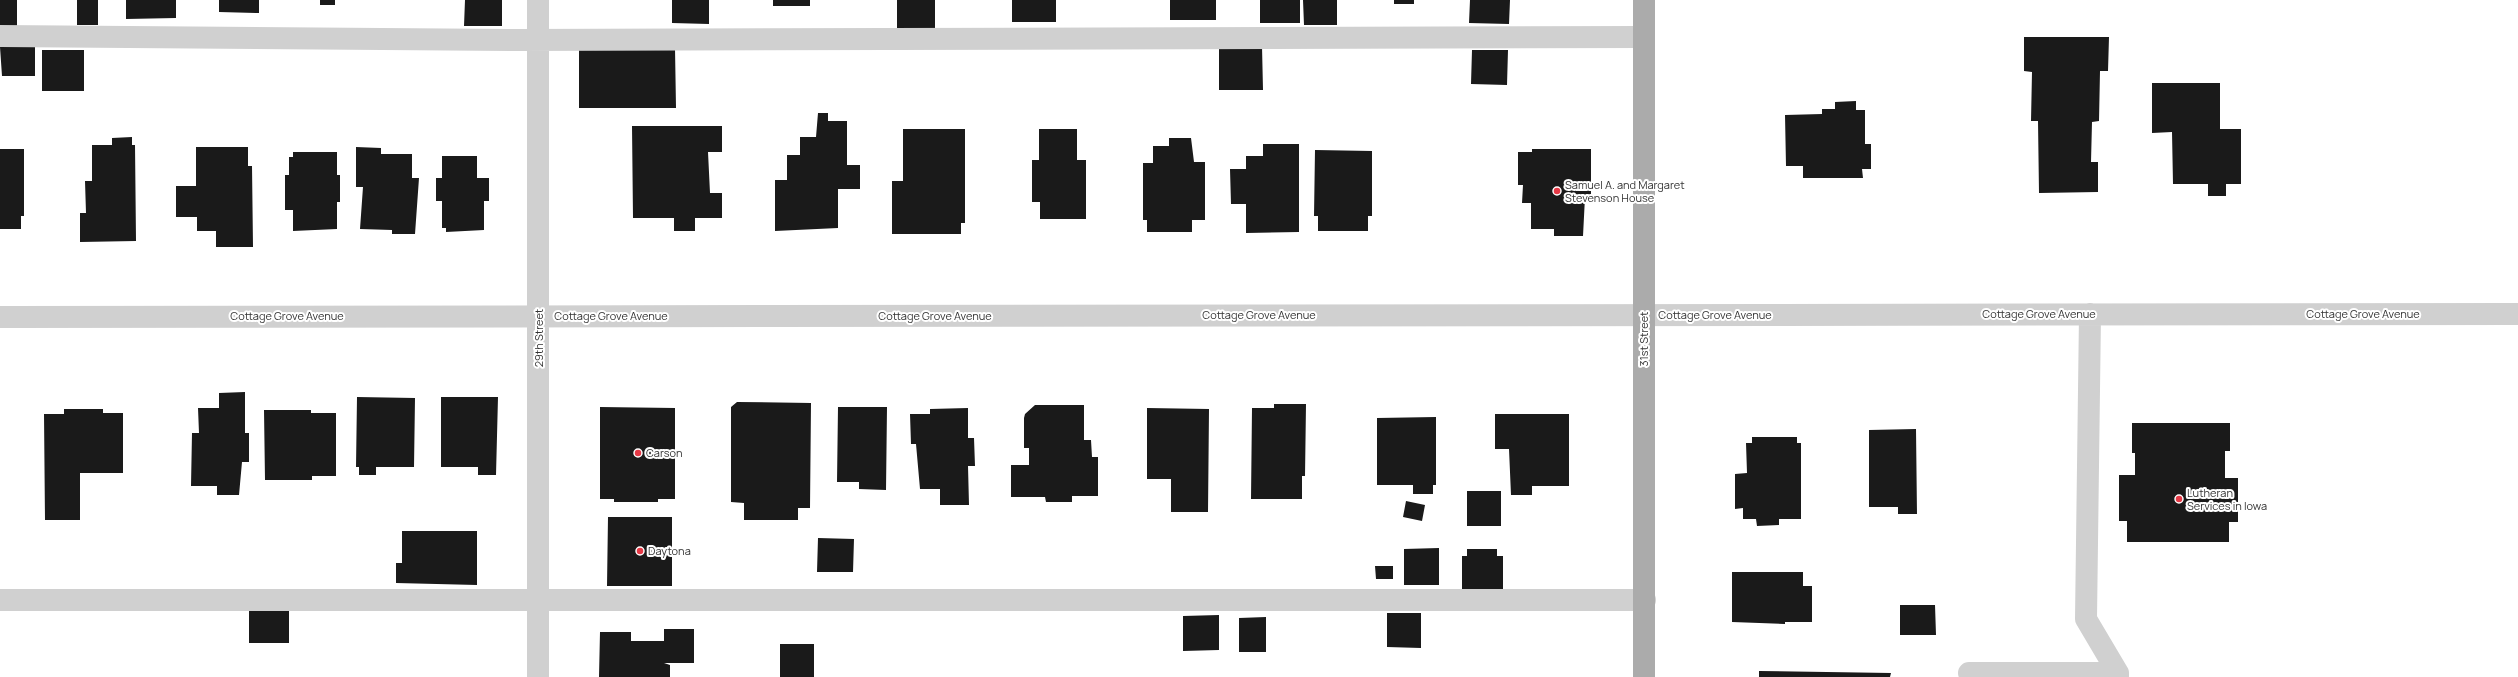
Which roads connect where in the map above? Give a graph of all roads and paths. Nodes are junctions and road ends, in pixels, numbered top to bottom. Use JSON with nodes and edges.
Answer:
{"nodes":[{"id":1,"x":538,"y":0,"type":"edge"},
{"id":2,"x":1644,"y":0,"type":"edge"},
{"id":3,"x":0,"y":36,"type":"edge"},
{"id":4,"x":1644,"y":37,"type":"junction"},
{"id":5,"x":538,"y":40,"type":"junction"},
{"id":6,"x":2090,"y":314,"type":"junction"},
{"id":7,"x":2518,"y":314,"type":"edge"},
{"id":8,"x":1644,"y":315,"type":"junction"},
{"id":9,"x":0,"y":316,"type":"edge"},
{"id":10,"x":539,"y":316,"type":"junction"},
{"id":11,"x":0,"y":600,"type":"edge"},
{"id":12,"x":538,"y":600,"type":"junction"},
{"id":13,"x":1645,"y":600,"type":"junction"},
{"id":14,"x":1969,"y":673,"type":"dead end"},
{"id":15,"x":2118,"y":675,"type":"edge"},
{"id":16,"x":538,"y":677,"type":"edge"},
{"id":17,"x":1644,"y":677,"type":"edge"}],
"edges":[{"from":1,"to":5,"type":"street","name":"29th Street"},
{"from":2,"to":4,"type":"main road","name":"31st Street"},
{"from":3,"to":5,"type":"street"},
{"from":4,"to":5,"type":"street"},
{"from":4,"to":8,"type":"main road","name":"31st Street"},
{"from":5,"to":10,"type":"street","name":"29th Street"},
{"from":6,"to":7,"type":"street","name":"Cottage Grove Avenue"},
{"from":6,"to":8,"type":"street","name":"Cottage Grove Avenue"},
{"from":6,"to":15,"type":"street"},
{"from":8,"to":10,"type":"street","name":"Cottage Grove Avenue"},
{"from":8,"to":13,"type":"main road","name":"31st Street"},
{"from":9,"to":10,"type":"street","name":"Cottage Grove Avenue"},
{"from":10,"to":12,"type":"street","name":"29th Street"},
{"from":11,"to":12,"type":"street"},
{"from":12,"to":13,"type":"street"},
{"from":12,"to":16,"type":"street","name":"29th Street"},
{"from":13,"to":17,"type":"main road","name":"31st Street"},
{"from":14,"to":15,"type":"street"}]}
